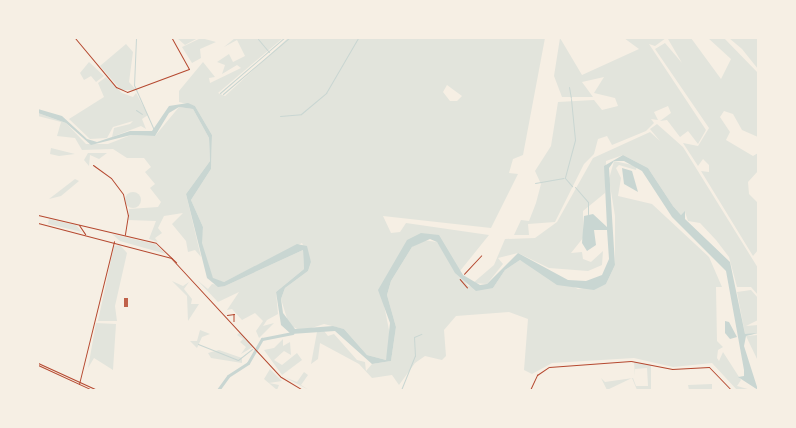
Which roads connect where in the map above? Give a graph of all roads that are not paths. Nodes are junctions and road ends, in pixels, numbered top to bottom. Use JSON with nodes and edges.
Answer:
{"nodes":[{"id":1,"x":75,"y":38,"type":"edge"},
{"id":2,"x":172,"y":38,"type":"edge"},
{"id":3,"x":93,"y":165,"type":"dead end"},
{"id":4,"x":38,"y":215,"type":"edge"},
{"id":5,"x":38,"y":223,"type":"edge"},
{"id":6,"x":79,"y":225,"type":"junction"},
{"id":7,"x":85,"y":234,"type":"junction"},
{"id":8,"x":124,"y":235,"type":"junction"},
{"id":9,"x":114,"y":241,"type":"junction"},
{"id":10,"x":480,"y":256,"type":"dead end"},
{"id":11,"x":176,"y":262,"type":"junction"},
{"id":12,"x":464,"y":274,"type":"dead end"},
{"id":13,"x":460,"y":279,"type":"dead end"},
{"id":14,"x":467,"y":287,"type":"dead end"},
{"id":15,"x":227,"y":314,"type":"junction"},
{"id":16,"x":234,"y":321,"type":"junction"},
{"id":17,"x":38,"y":364,"type":"edge"},
{"id":18,"x":79,"y":383,"type":"junction"},
{"id":19,"x":92,"y":390,"type":"edge"},
{"id":20,"x":97,"y":390,"type":"edge"},
{"id":21,"x":303,"y":390,"type":"edge"},
{"id":22,"x":530,"y":390,"type":"edge"},
{"id":23,"x":730,"y":390,"type":"edge"}],
"edges":[{"from":1,"to":2,"type":"street"},
{"from":3,"to":8,"type":"street"},
{"from":4,"to":6,"type":"street"},
{"from":5,"to":7,"type":"street"},
{"from":6,"to":7,"type":"street"},
{"from":6,"to":8,"type":"street"},
{"from":7,"to":9,"type":"street"},
{"from":8,"to":11,"type":"street"},
{"from":9,"to":11,"type":"street"},
{"from":9,"to":18,"type":"street"},
{"from":10,"to":12,"type":"lane"},
{"from":11,"to":15,"type":"street"},
{"from":13,"to":14,"type":"lane"},
{"from":15,"to":16,"type":"street"},
{"from":15,"to":16,"type":"lane"},
{"from":16,"to":21,"type":"street"},
{"from":17,"to":18,"type":"street"},
{"from":18,"to":19,"type":"street"},
{"from":18,"to":20,"type":"street"},
{"from":22,"to":23,"type":"street"}]}
